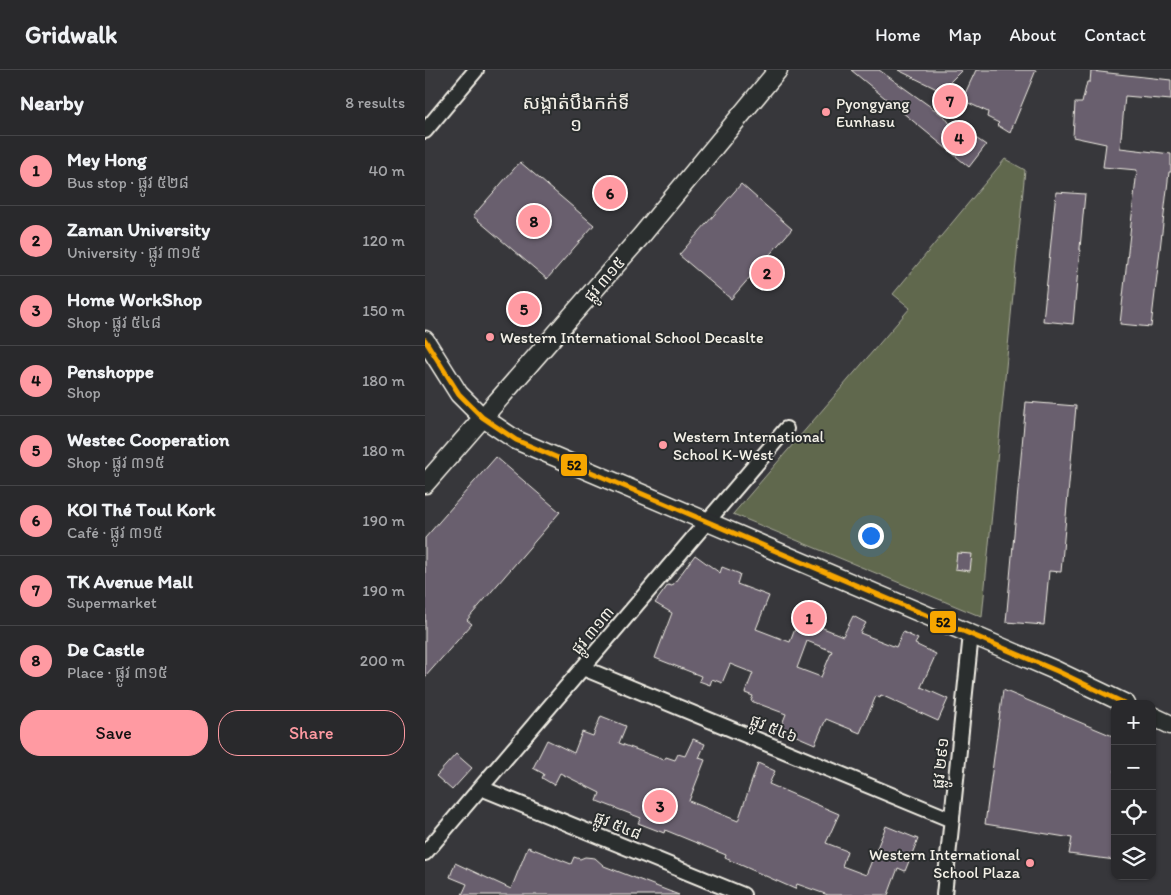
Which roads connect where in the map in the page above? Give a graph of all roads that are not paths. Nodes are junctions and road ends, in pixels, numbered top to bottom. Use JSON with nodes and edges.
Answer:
{"nodes":[{"id":1,"x":476,"y":70,"type":"edge"},
{"id":2,"x":778,"y":70,"type":"edge"},
{"id":3,"x":425,"y":131,"type":"edge"},
{"id":4,"x":425,"y":340,"type":"edge"},
{"id":5,"x":483,"y":417,"type":"junction"},
{"id":6,"x":786,"y":429,"type":"dead end"},
{"id":7,"x":425,"y":484,"type":"edge"},
{"id":8,"x":706,"y":523,"type":"junction"},
{"id":9,"x":971,"y":634,"type":"junction"},
{"id":10,"x":583,"y":668,"type":"junction"},
{"id":11,"x":1118,"y":700,"type":"edge"},
{"id":12,"x":1156,"y":718,"type":"edge"},
{"id":13,"x":1171,"y":726,"type":"edge"},
{"id":14,"x":481,"y":788,"type":"junction"},
{"id":15,"x":952,"y":820,"type":"junction"},
{"id":16,"x":425,"y":853,"type":"edge"},
{"id":17,"x":743,"y":895,"type":"edge"},
{"id":18,"x":944,"y":895,"type":"edge"}],
"edges":[{"from":1,"to":3,"type":"street"},
{"from":2,"to":5,"type":"street","name":"ផ្លូវ ៣១៥"},
{"from":4,"to":5,"type":"street"},
{"from":5,"to":7,"type":"street","name":"ផ្លូវ ៣១៥"},
{"from":5,"to":8,"type":"street"},
{"from":6,"to":8,"type":"street","name":"ផ្លូវ ៣១៣"},
{"from":8,"to":9,"type":"street"},
{"from":8,"to":10,"type":"street","name":"ផ្លូវ ៣១៣"},
{"from":9,"to":11,"type":"street"},
{"from":9,"to":15,"type":"street","name":"ផ្លូវ ២៩១"},
{"from":10,"to":14,"type":"street","name":"ផ្លូវ ៣១៣"},
{"from":10,"to":15,"type":"street","name":"ផ្លូវ ៥៤៦"},
{"from":12,"to":13,"type":"street"},
{"from":14,"to":16,"type":"street","name":"ផ្លូវ ៣១៣"},
{"from":14,"to":17,"type":"street","name":"ផ្លូវ ៥៤៨"},
{"from":15,"to":18,"type":"street","name":"ផ្លូវ ២៩១"}]}
